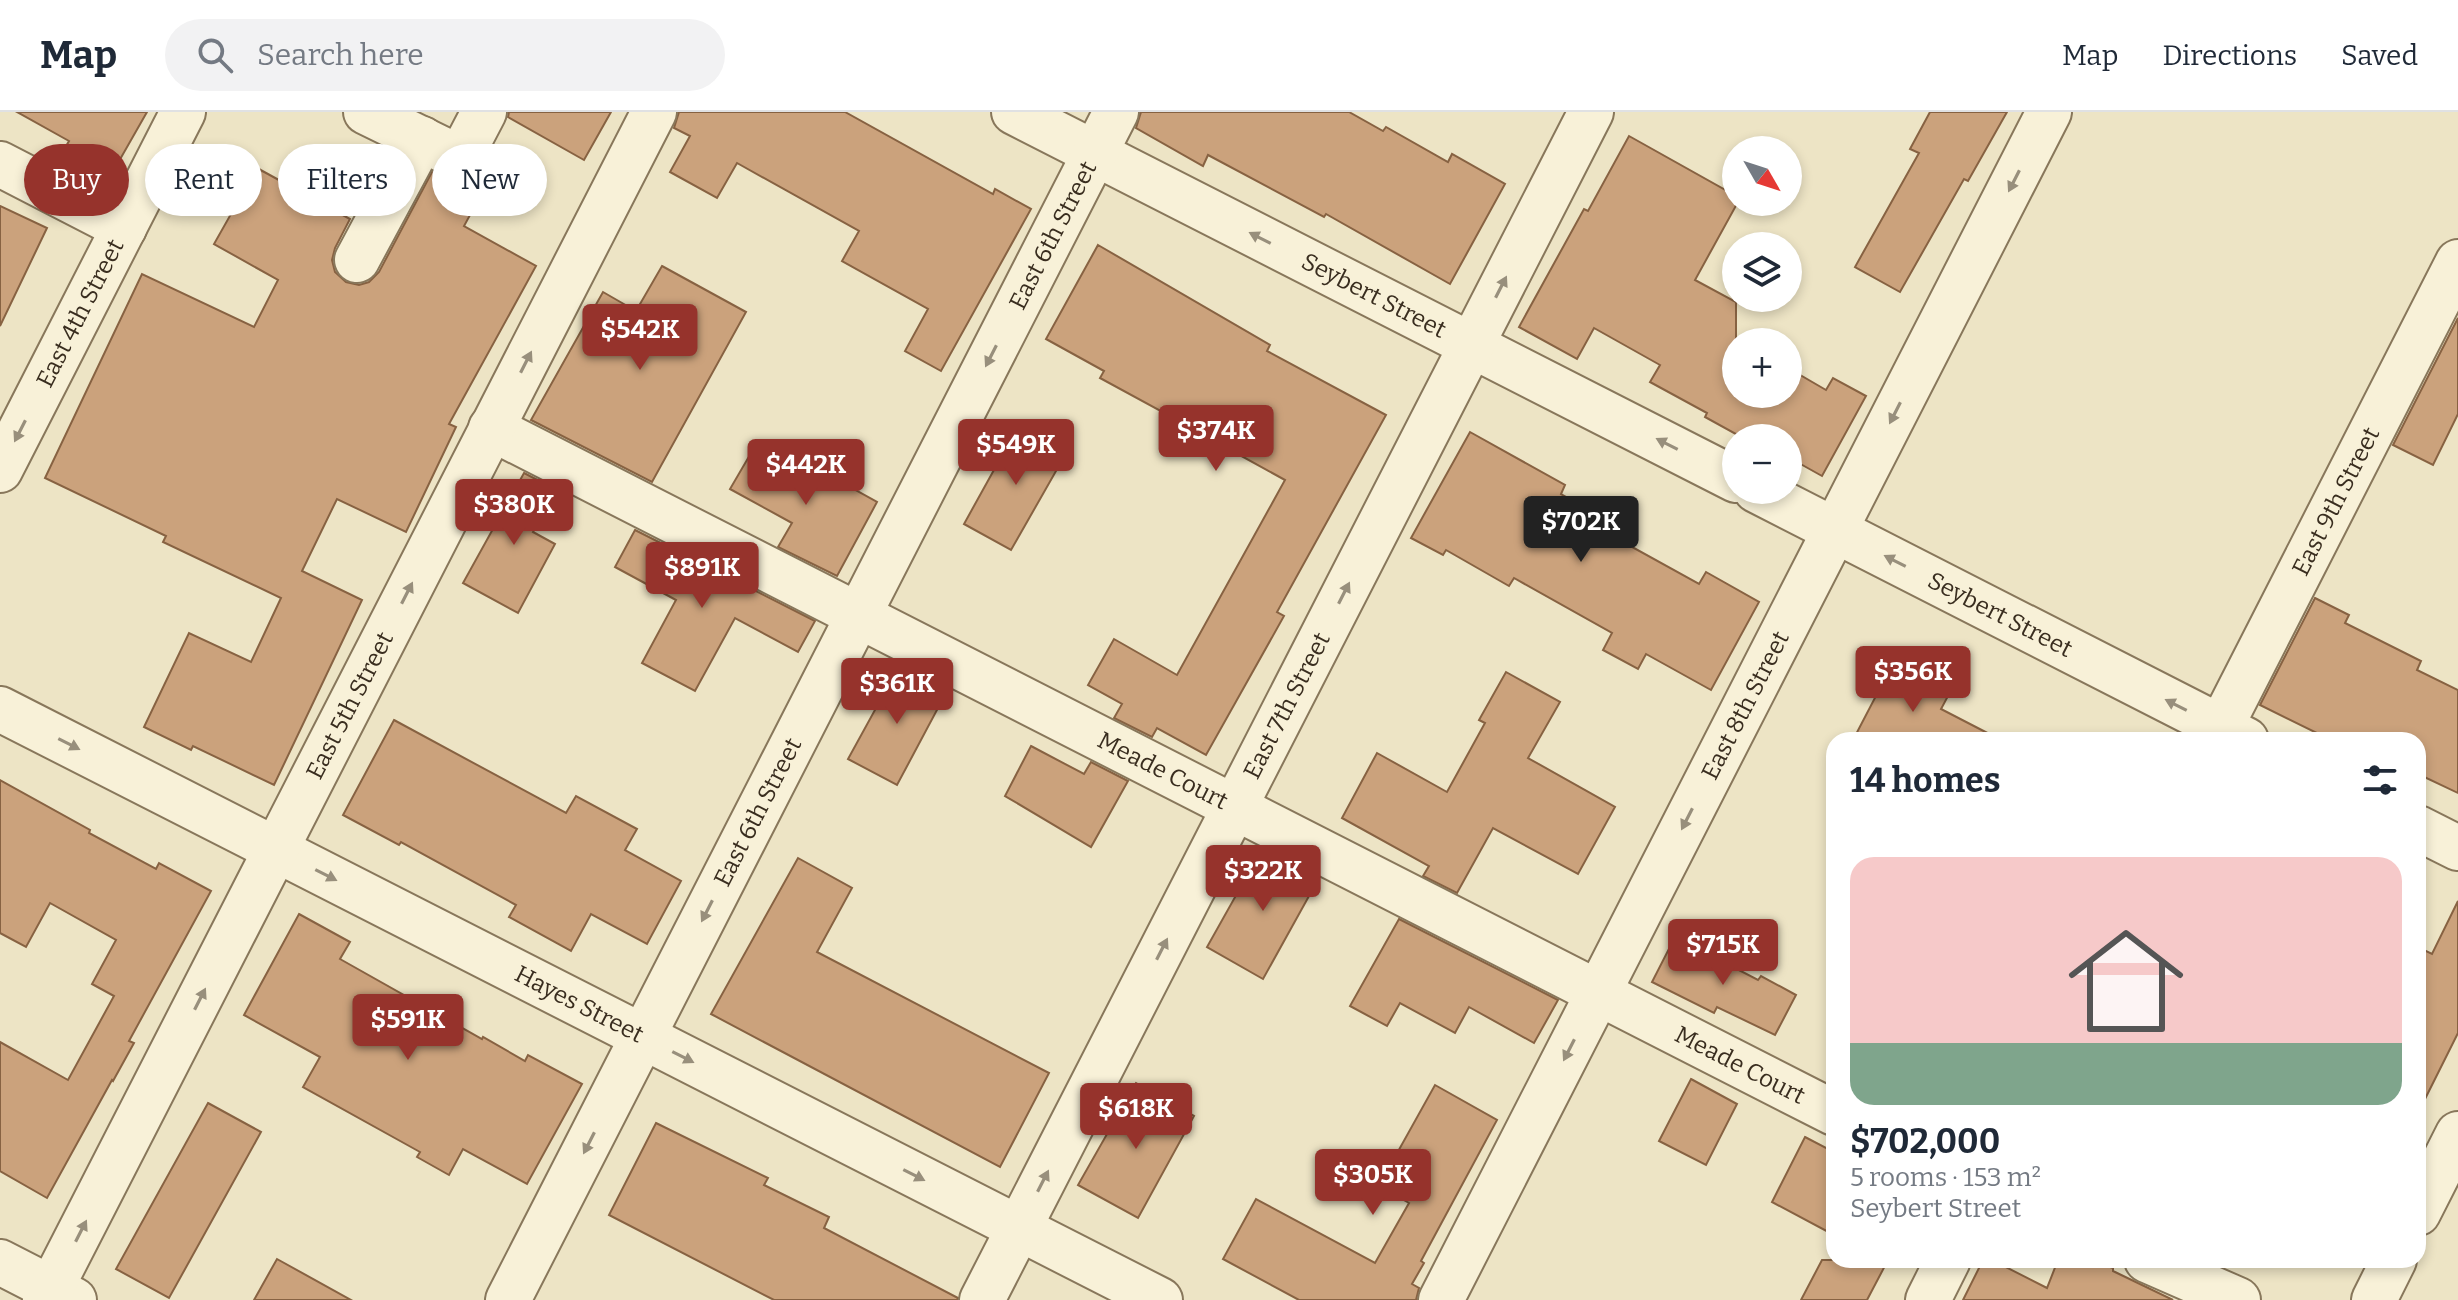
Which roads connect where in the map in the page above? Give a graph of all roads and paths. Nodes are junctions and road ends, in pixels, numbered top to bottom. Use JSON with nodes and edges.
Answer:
{"nodes":[{"id":1,"x":183,"y":112,"type":"edge"},
{"id":2,"x":366,"y":112,"type":"edge"},
{"id":3,"x":484,"y":112,"type":"edge"},
{"id":4,"x":654,"y":112,"type":"edge"},
{"id":5,"x":1014,"y":112,"type":"edge"},
{"id":6,"x":1116,"y":112,"type":"edge"},
{"id":7,"x":1591,"y":112,"type":"edge"},
{"id":8,"x":2043,"y":114,"type":"edge"},
{"id":9,"x":422,"y":139,"type":"junction"},
{"id":10,"x":1095,"y":153,"type":"junction"},
{"id":11,"x":0,"y":164,"type":"edge"},
{"id":12,"x":124,"y":228,"type":"junction"},
{"id":13,"x":357,"y":260,"type":"dead end"},
{"id":14,"x":2458,"y":262,"type":"edge"},
{"id":15,"x":2445,"y":318,"type":"edge"},
{"id":16,"x":1471,"y":345,"type":"junction"},
{"id":17,"x":491,"y":428,"type":"junction"},
{"id":18,"x":0,"y":470,"type":"edge"},
{"id":19,"x":1722,"y":473,"type":"edge"},
{"id":20,"x":1784,"y":504,"type":"edge"},
{"id":21,"x":1835,"y":530,"type":"junction"},
{"id":22,"x":859,"y":615,"type":"junction"},
{"id":23,"x":0,"y":709,"type":"edge"},
{"id":24,"x":2219,"y":732,"type":"edge"},
{"id":25,"x":2229,"y":732,"type":"edge"},
{"id":26,"x":1235,"y":807,"type":"junction"},
{"id":27,"x":2426,"y":832,"type":"edge"},
{"id":28,"x":2458,"y":848,"type":"edge"},
{"id":29,"x":276,"y":850,"type":"junction"},
{"id":30,"x":1598,"y":993,"type":"junction"},
{"id":31,"x":643,"y":1036,"type":"junction"},
{"id":32,"x":1826,"y":1109,"type":"edge"},
{"id":33,"x":2458,"y":1134,"type":"edge"},
{"id":34,"x":2426,"y":1197,"type":"edge"},
{"id":35,"x":1019,"y":1228,"type":"junction"},
{"id":36,"x":0,"y":1262,"type":"edge"},
{"id":37,"x":1944,"y":1268,"type":"edge"},
{"id":38,"x":2165,"y":1268,"type":"edge"},
{"id":39,"x":2390,"y":1268,"type":"edge"},
{"id":40,"x":57,"y":1296,"type":"edge"},
{"id":41,"x":508,"y":1300,"type":"edge"},
{"id":42,"x":982,"y":1300,"type":"edge"},
{"id":43,"x":1160,"y":1300,"type":"edge"},
{"id":44,"x":1441,"y":1300,"type":"edge"},
{"id":45,"x":1928,"y":1300,"type":"edge"},
{"id":46,"x":2238,"y":1300,"type":"edge"},
{"id":47,"x":2374,"y":1300,"type":"edge"}],
"edges":[{"from":1,"to":12,"type":"street","name":"East 4th Street"},
{"from":2,"to":9,"type":"street"},
{"from":3,"to":9,"type":"street"},
{"from":17,"to":4,"type":"street","name":"East 5th Street","one_way":true},
{"from":5,"to":10,"type":"street","name":"Seybert Street"},
{"from":6,"to":10,"type":"street","name":"East 6th Street"},
{"from":16,"to":7,"type":"street","name":"East 7th Street","one_way":true},
{"from":8,"to":21,"type":"street","name":"East 8th Street","one_way":true},
{"from":9,"to":13,"type":"street"},
{"from":16,"to":10,"type":"street","name":"Seybert Street","one_way":true},
{"from":10,"to":22,"type":"street","name":"East 6th Street","one_way":true},
{"from":11,"to":12,"type":"street"},
{"from":12,"to":18,"type":"street","name":"East 4th Street","one_way":true},
{"from":14,"to":15,"type":"street","name":"East 9th Street"},
{"from":15,"to":25,"type":"street","name":"East 9th Street"},
{"from":19,"to":16,"type":"street","name":"Seybert Street","one_way":true},
{"from":26,"to":16,"type":"street","name":"East 7th Street","one_way":true},
{"from":17,"to":22,"type":"street","name":"Meade Court"},
{"from":29,"to":17,"type":"street","name":"East 5th Street","one_way":true},
{"from":20,"to":21,"type":"street","name":"Seybert Street"},
{"from":24,"to":21,"type":"street","name":"Seybert Street","one_way":true},
{"from":21,"to":30,"type":"street","name":"East 8th Street","one_way":true},
{"from":22,"to":26,"type":"street","name":"Meade Court"},
{"from":22,"to":31,"type":"street","name":"East 6th Street","one_way":true},
{"from":23,"to":29,"type":"street","name":"Hayes Street","one_way":true},
{"from":26,"to":30,"type":"street","name":"Meade Court"},
{"from":35,"to":26,"type":"street","name":"East 7th Street","one_way":true},
{"from":27,"to":28,"type":"street"},
{"from":29,"to":31,"type":"street","name":"Hayes Street","one_way":true},
{"from":40,"to":29,"type":"street","name":"East 5th Street","one_way":true},
{"from":30,"to":32,"type":"street","name":"Meade Court"},
{"from":30,"to":44,"type":"street","name":"East 8th Street","one_way":true},
{"from":31,"to":35,"type":"street","name":"Hayes Street","one_way":true},
{"from":31,"to":41,"type":"street","name":"East 6th Street","one_way":true},
{"from":33,"to":34,"type":"street"},
{"from":35,"to":42,"type":"street","name":"East 7th Street"},
{"from":35,"to":43,"type":"street","name":"Hayes Street"},
{"from":36,"to":40,"type":"street"},
{"from":37,"to":45,"type":"street"},
{"from":38,"to":46,"type":"street"},
{"from":39,"to":47,"type":"street"}]}
